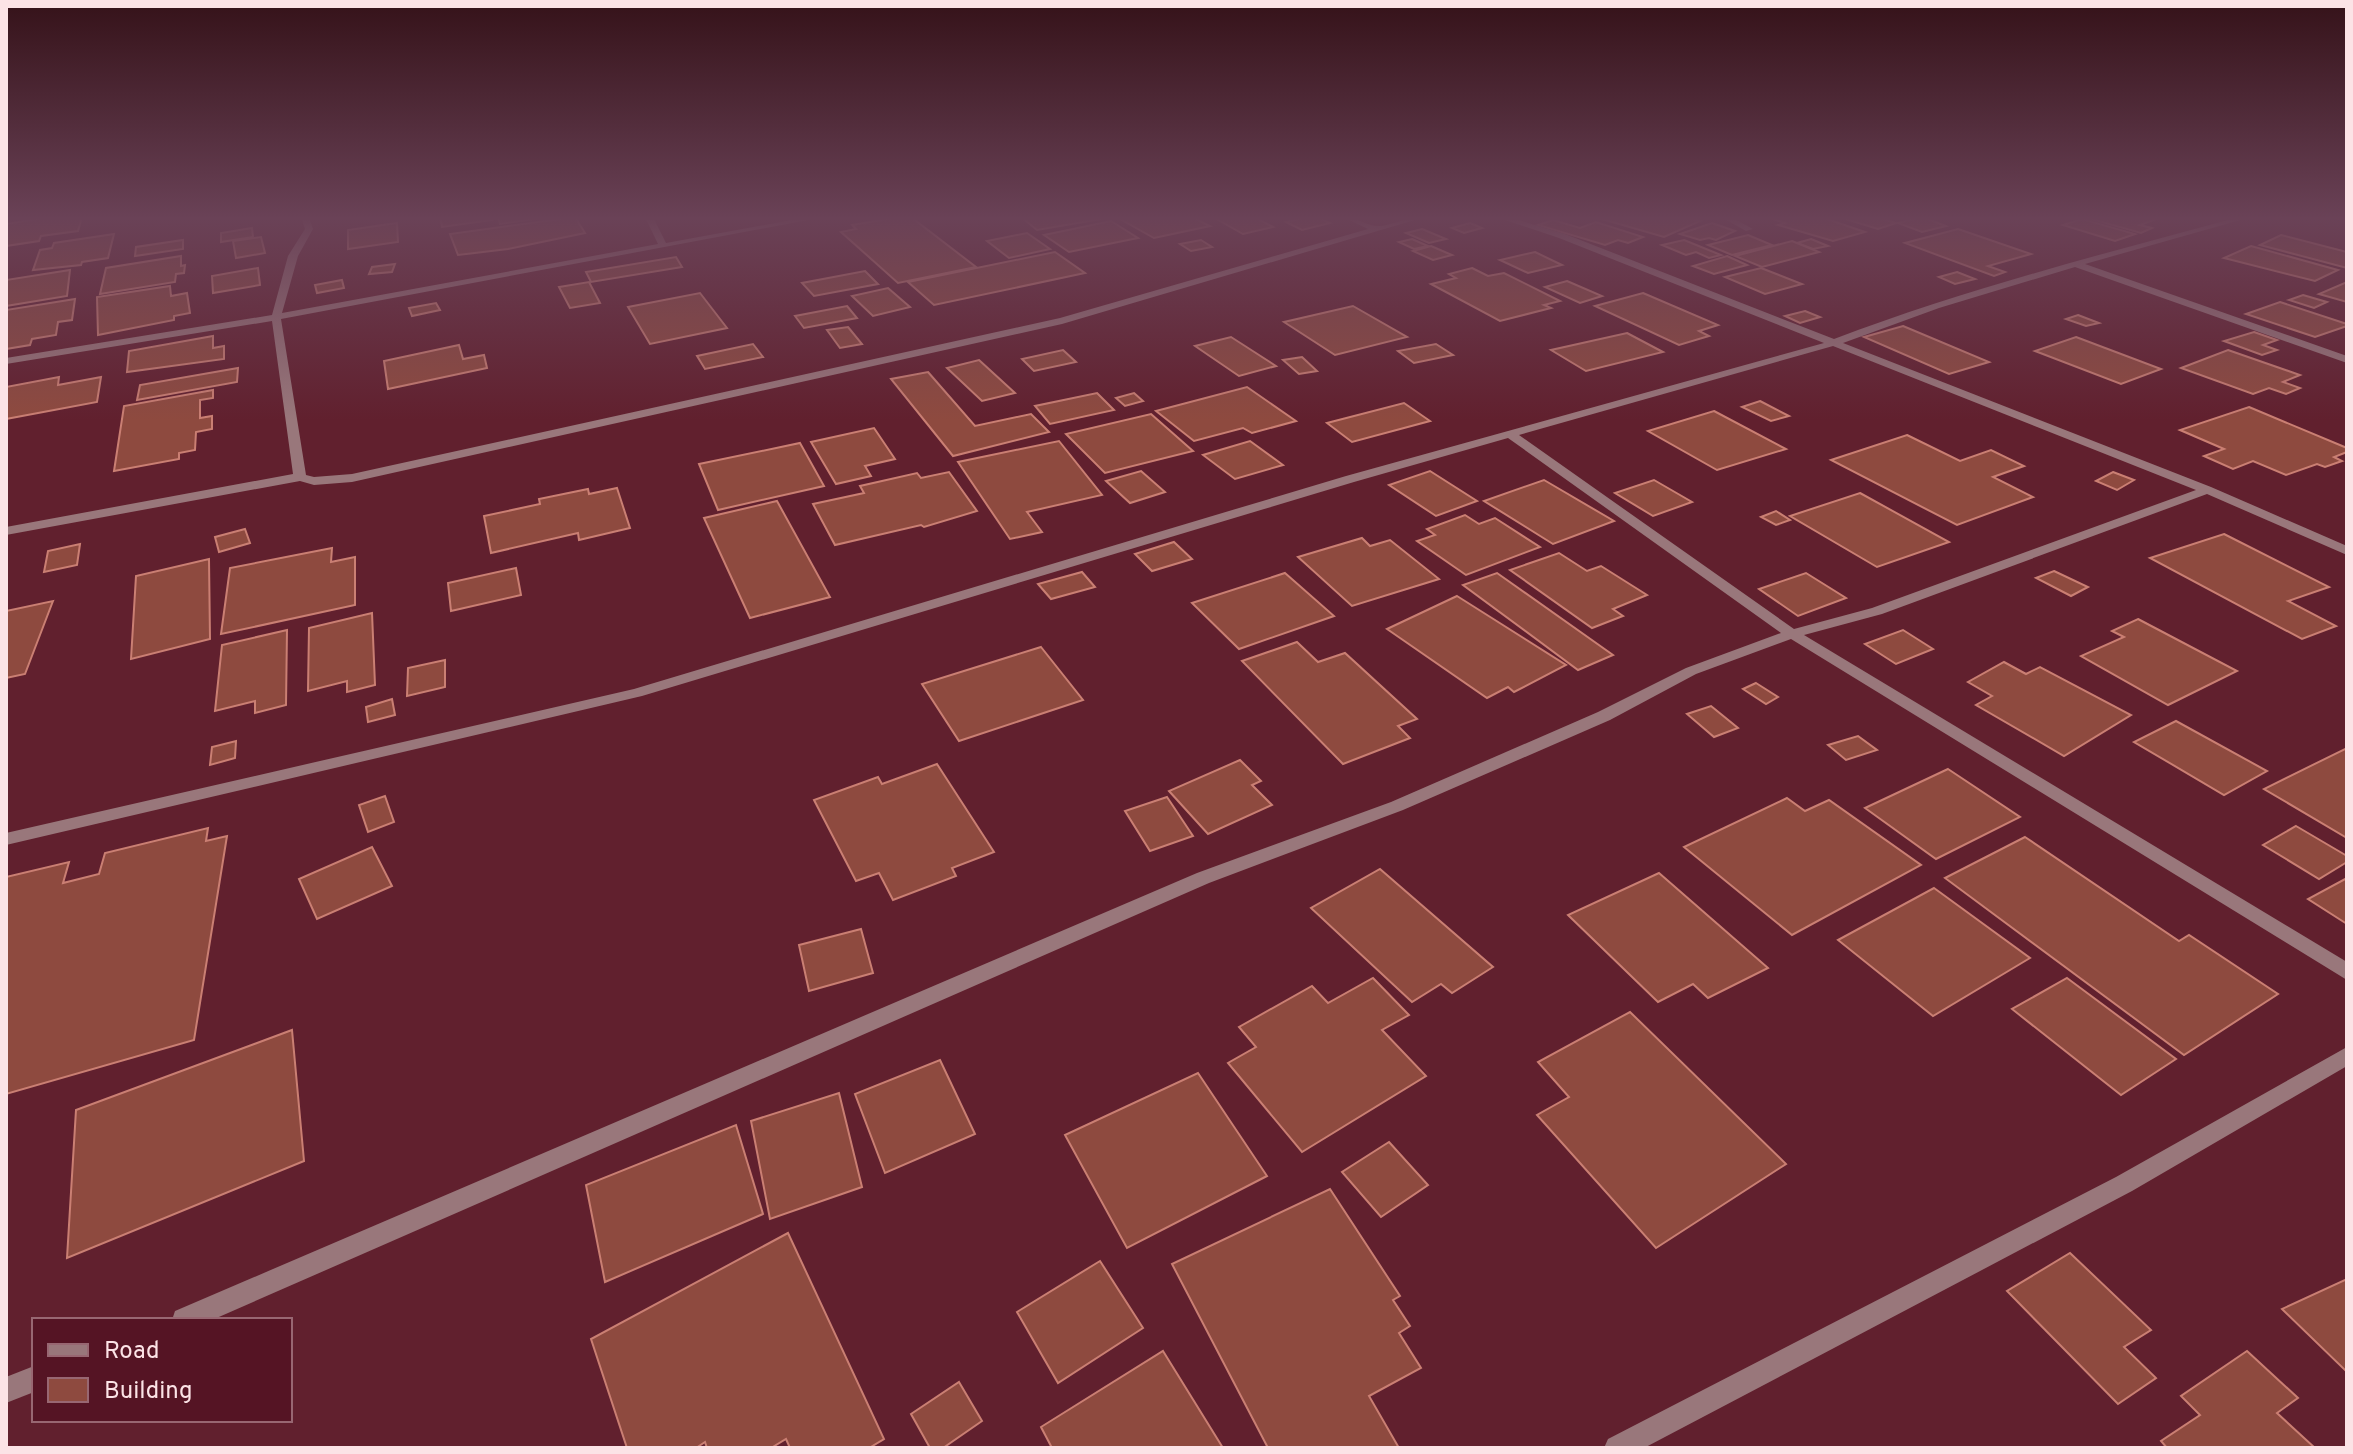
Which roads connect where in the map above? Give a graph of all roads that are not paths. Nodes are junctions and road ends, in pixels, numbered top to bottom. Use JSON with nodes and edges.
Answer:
{"nodes":[{"id":1,"x":285,"y":285,"type":"edge"},
{"id":2,"x":449,"y":285,"type":"edge"},
{"id":3,"x":1187,"y":285,"type":"edge"},
{"id":4,"x":1686,"y":285,"type":"edge"},
{"id":5,"x":2007,"y":285,"type":"edge"},
{"id":6,"x":2136,"y":285,"type":"edge"},
{"id":7,"x":276,"y":317,"type":"junction"},
{"id":8,"x":1834,"y":343,"type":"junction"},
{"id":9,"x":2347,"y":360,"type":"edge"},
{"id":10,"x":6,"y":361,"type":"edge"},
{"id":11,"x":1510,"y":434,"type":"junction"},
{"id":12,"x":300,"y":477,"type":"junction"},
{"id":13,"x":2207,"y":490,"type":"junction"},
{"id":14,"x":6,"y":531,"type":"edge"},
{"id":15,"x":2347,"y":551,"type":"edge"},
{"id":16,"x":1792,"y":634,"type":"junction"},
{"id":17,"x":6,"y":839,"type":"edge"},
{"id":18,"x":2347,"y":972,"type":"edge"},
{"id":19,"x":2347,"y":1056,"type":"edge"},
{"id":20,"x":189,"y":1318,"type":"edge"},
{"id":21,"x":32,"y":1380,"type":"edge"},
{"id":22,"x":6,"y":1390,"type":"edge"},
{"id":23,"x":1617,"y":1448,"type":"edge"}],
"edges":[{"from":1,"to":7,"type":"street"},
{"from":2,"to":7,"type":"street"},
{"from":3,"to":12,"type":"street"},
{"from":4,"to":8,"type":"street"},
{"from":5,"to":8,"type":"street"},
{"from":6,"to":9,"type":"street"},
{"from":7,"to":10,"type":"street"},
{"from":7,"to":12,"type":"street"},
{"from":8,"to":11,"type":"street"},
{"from":8,"to":13,"type":"street"},
{"from":11,"to":16,"type":"street"},
{"from":11,"to":17,"type":"street"},
{"from":12,"to":14,"type":"street"},
{"from":13,"to":15,"type":"street"},
{"from":13,"to":16,"type":"street"},
{"from":16,"to":18,"type":"street"},
{"from":16,"to":20,"type":"street"},
{"from":19,"to":23,"type":"street"},
{"from":21,"to":22,"type":"street"}]}
